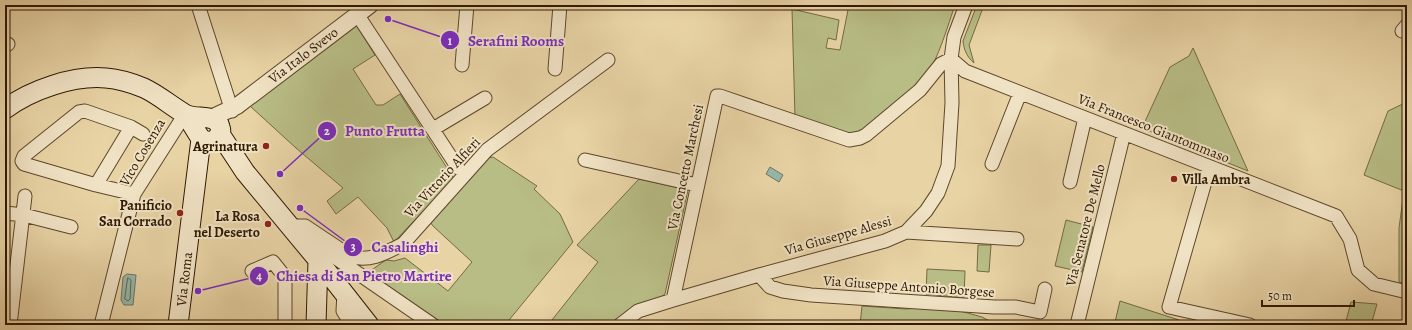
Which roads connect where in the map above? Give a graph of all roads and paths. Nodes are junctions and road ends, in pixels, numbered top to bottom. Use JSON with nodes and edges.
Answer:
{"nodes":[{"id":1,"x":198,"y":5,"type":"edge"},
{"id":2,"x":467,"y":5,"type":"edge"},
{"id":3,"x":560,"y":5,"type":"edge"},
{"id":4,"x":966,"y":5,"type":"edge"},
{"id":5,"x":364,"y":10,"type":"edge"},
{"id":6,"x":951,"y":59,"type":"junction"},
{"id":7,"x":608,"y":60,"type":"dead end"},
{"id":8,"x":462,"y":65,"type":"dead end"},
{"id":9,"x":555,"y":69,"type":"dead end"},
{"id":10,"x":1020,"y":92,"type":"junction"},
{"id":11,"x":485,"y":98,"type":"dead end"},
{"id":12,"x":5,"y":109,"type":"edge"},
{"id":13,"x":233,"y":109,"type":"junction"},
{"id":14,"x":185,"y":114,"type":"junction"},
{"id":15,"x":1085,"y":118,"type":"junction"},
{"id":16,"x":131,"y":127,"type":"junction"},
{"id":17,"x":210,"y":128,"type":"junction"},
{"id":18,"x":433,"y":129,"type":"junction"},
{"id":19,"x":1124,"y":133,"type":"junction"},
{"id":20,"x":142,"y":134,"type":"dead end"},
{"id":21,"x":585,"y":160,"type":"dead end"},
{"id":22,"x":992,"y":164,"type":"dead end"},
{"id":23,"x":458,"y":168,"type":"dead end"},
{"id":24,"x":1209,"y":168,"type":"junction"},
{"id":25,"x":1070,"y":182,"type":"dead end"},
{"id":26,"x":96,"y":185,"type":"junction"},
{"id":27,"x":697,"y":185,"type":"junction"},
{"id":28,"x":134,"y":194,"type":"junction"},
{"id":29,"x":25,"y":196,"type":"dead end"},
{"id":30,"x":5,"y":213,"type":"edge"},
{"id":31,"x":24,"y":215,"type":"junction"},
{"id":32,"x":70,"y":227,"type":"dead end"},
{"id":33,"x":295,"y":232,"type":"junction"},
{"id":34,"x":906,"y":232,"type":"junction"},
{"id":35,"x":1017,"y":238,"type":"dead end"},
{"id":36,"x":323,"y":256,"type":"junction"},
{"id":37,"x":252,"y":271,"type":"dead end"},
{"id":38,"x":759,"y":275,"type":"junction"},
{"id":39,"x":1045,"y":289,"type":"dead end"},
{"id":40,"x":1407,"y":292,"type":"edge"},
{"id":41,"x":344,"y":293,"type":"junction"},
{"id":42,"x":673,"y":300,"type":"junction"},
{"id":43,"x":10,"y":325,"type":"edge"},
{"id":44,"x":101,"y":325,"type":"edge"},
{"id":45,"x":178,"y":325,"type":"edge"},
{"id":46,"x":284,"y":325,"type":"edge"},
{"id":47,"x":316,"y":325,"type":"edge"},
{"id":48,"x":350,"y":325,"type":"edge"},
{"id":49,"x":369,"y":325,"type":"edge"},
{"id":50,"x":433,"y":325,"type":"edge"},
{"id":51,"x":620,"y":325,"type":"edge"},
{"id":52,"x":1077,"y":325,"type":"edge"},
{"id":53,"x":1250,"y":325,"type":"edge"}],
"edges":[{"from":1,"to":13,"type":"street"},
{"from":2,"to":8,"type":"street"},
{"from":3,"to":9,"type":"street"},
{"from":4,"to":6,"type":"street","name":"Via Giuseppe Alessi"},
{"from":5,"to":13,"type":"street","name":"Via Italo Svevo"},
{"from":5,"to":18,"type":"street"},
{"from":6,"to":10,"type":"street","name":"Via Francesco Giantommaso"},
{"from":6,"to":27,"type":"street","name":"Via Concetto Marchesi"},
{"from":6,"to":34,"type":"street","name":"Via Giuseppe Alessi"},
{"from":7,"to":33,"type":"street","name":"Via Vittorio Alfieri"},
{"from":10,"to":15,"type":"street","name":"Via Francesco Giantommaso"},
{"from":10,"to":22,"type":"street"},
{"from":11,"to":18,"type":"street"},
{"from":12,"to":14,"type":"main road"},
{"from":13,"to":17,"type":"street"},
{"from":14,"to":17,"type":"main road"},
{"from":14,"to":28,"type":"street","name":"Vico Cosenza"},
{"from":15,"to":19,"type":"street","name":"Via Francesco Giantommaso"},
{"from":15,"to":25,"type":"street"},
{"from":16,"to":20,"type":"street"},
{"from":16,"to":26,"type":"street"},
{"from":16,"to":26,"type":"street"},
{"from":17,"to":33,"type":"main road"},
{"from":17,"to":45,"type":"main road","name":"Via Roma"},
{"from":18,"to":23,"type":"street"},
{"from":19,"to":24,"type":"street","name":"Via Francesco Giantommaso"},
{"from":19,"to":52,"type":"street","name":"Via Senatore De Mello"},
{"from":21,"to":27,"type":"street"},
{"from":24,"to":40,"type":"street","name":"Via Francesco Giantommaso"},
{"from":24,"to":53,"type":"street"},
{"from":26,"to":28,"type":"street"},
{"from":27,"to":42,"type":"street","name":"Via Concetto Marchesi"},
{"from":28,"to":44,"type":"street","name":"Vico Cosenza"},
{"from":29,"to":31,"type":"street"},
{"from":30,"to":31,"type":"street"},
{"from":31,"to":32,"type":"street"},
{"from":31,"to":43,"type":"street"},
{"from":33,"to":36,"type":"main road"},
{"from":34,"to":35,"type":"street"},
{"from":34,"to":38,"type":"street","name":"Via Giuseppe Alessi"},
{"from":36,"to":41,"type":"main road"},
{"from":36,"to":47,"type":"main road"},
{"from":36,"to":50,"type":"street"},
{"from":37,"to":46,"type":"street"},
{"from":38,"to":39,"type":"street","name":"Via Giuseppe Antonio Borgese"},
{"from":38,"to":42,"type":"street","name":"Via Giuseppe Alessi"},
{"from":41,"to":48,"type":"street"},
{"from":41,"to":49,"type":"main road"},
{"from":42,"to":51,"type":"street","name":"Via Giuseppe Alessi"}]}
